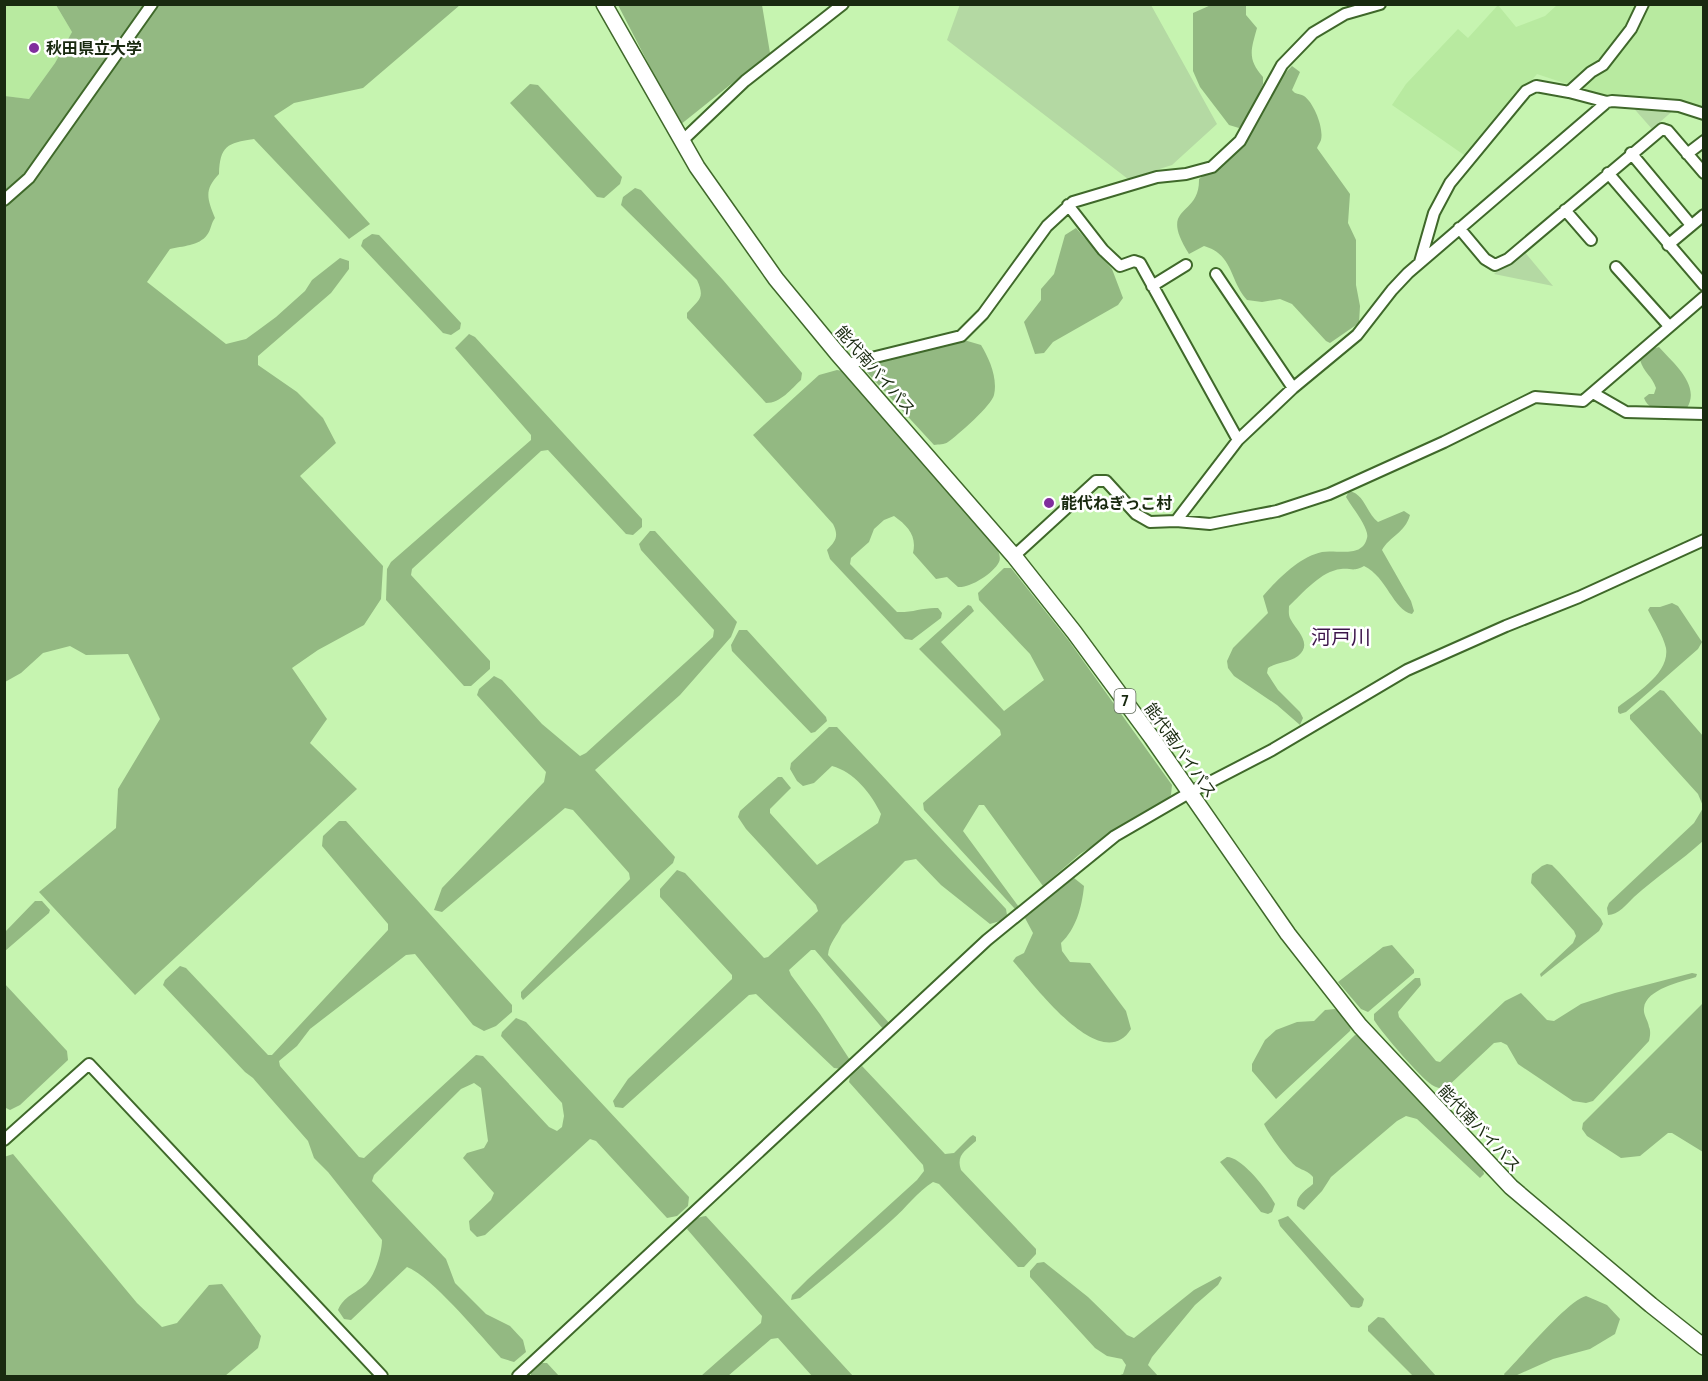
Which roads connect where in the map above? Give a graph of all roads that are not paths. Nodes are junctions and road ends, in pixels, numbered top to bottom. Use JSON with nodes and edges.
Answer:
{"nodes":[{"id":1,"x":152,"y":4,"type":"edge"},
{"id":2,"x":604,"y":4,"type":"edge"},
{"id":3,"x":843,"y":4,"type":"edge"},
{"id":4,"x":1380,"y":4,"type":"edge"},
{"id":5,"x":1643,"y":4,"type":"edge"},
{"id":6,"x":1569,"y":92,"type":"junction"},
{"id":7,"x":1607,"y":102,"type":"junction"},
{"id":8,"x":1704,"y":114,"type":"edge"},
{"id":9,"x":682,"y":141,"type":"junction"},
{"id":10,"x":1704,"y":141,"type":"edge"},
{"id":11,"x":1631,"y":153,"type":"junction"},
{"id":12,"x":1688,"y":154,"type":"junction"},
{"id":13,"x":1608,"y":173,"type":"junction"},
{"id":14,"x":1704,"y":173,"type":"edge"},
{"id":15,"x":4,"y":200,"type":"edge"},
{"id":16,"x":1068,"y":205,"type":"junction"},
{"id":17,"x":1565,"y":210,"type":"junction"},
{"id":18,"x":1704,"y":215,"type":"edge"},
{"id":19,"x":1691,"y":225,"type":"junction"},
{"id":20,"x":1459,"y":228,"type":"junction"},
{"id":21,"x":1591,"y":240,"type":"dead end"},
{"id":22,"x":1668,"y":245,"type":"junction"},
{"id":23,"x":1420,"y":263,"type":"junction"},
{"id":24,"x":1186,"y":265,"type":"dead end"},
{"id":25,"x":1616,"y":267,"type":"dead end"},
{"id":26,"x":1216,"y":274,"type":"dead end"},
{"id":27,"x":1704,"y":285,"type":"edge"},
{"id":28,"x":1152,"y":286,"type":"junction"},
{"id":29,"x":1704,"y":297,"type":"edge"},
{"id":30,"x":1669,"y":326,"type":"junction"},
{"id":31,"x":847,"y":364,"type":"junction"},
{"id":32,"x":1293,"y":388,"type":"junction"},
{"id":33,"x":1593,"y":393,"type":"junction"},
{"id":34,"x":1704,"y":414,"type":"edge"},
{"id":35,"x":1238,"y":440,"type":"junction"},
{"id":36,"x":1176,"y":521,"type":"junction"},
{"id":37,"x":1704,"y":540,"type":"edge"},
{"id":38,"x":1014,"y":556,"type":"junction"},
{"id":39,"x":1189,"y":794,"type":"junction"},
{"id":40,"x":4,"y":1140,"type":"edge"},
{"id":41,"x":1704,"y":1347,"type":"edge"},
{"id":42,"x":382,"y":1377,"type":"edge"},
{"id":43,"x":519,"y":1377,"type":"edge"}],
"edges":[{"from":1,"to":15,"type":"street"},
{"from":2,"to":9,"type":"highway","name":"能代南バイパス","number":"7"},
{"from":3,"to":9,"type":"street"},
{"from":4,"to":16,"type":"street"},
{"from":5,"to":6,"type":"street"},
{"from":6,"to":7,"type":"street"},
{"from":6,"to":23,"type":"street"},
{"from":7,"to":8,"type":"street"},
{"from":7,"to":20,"type":"street"},
{"from":9,"to":31,"type":"highway","name":"能代南バイパス","number":"7"},
{"from":10,"to":12,"type":"street"},
{"from":11,"to":12,"type":"street"},
{"from":11,"to":13,"type":"street"},
{"from":11,"to":19,"type":"street"},
{"from":12,"to":14,"type":"street"},
{"from":13,"to":17,"type":"street"},
{"from":13,"to":22,"type":"street"},
{"from":16,"to":28,"type":"street"},
{"from":16,"to":31,"type":"street"},
{"from":17,"to":20,"type":"street"},
{"from":17,"to":21,"type":"street"},
{"from":18,"to":19,"type":"street"},
{"from":19,"to":22,"type":"street"},
{"from":20,"to":23,"type":"street"},
{"from":22,"to":27,"type":"street"},
{"from":23,"to":32,"type":"street"},
{"from":24,"to":28,"type":"street"},
{"from":25,"to":30,"type":"street"},
{"from":26,"to":32,"type":"street"},
{"from":28,"to":35,"type":"street"},
{"from":29,"to":30,"type":"street"},
{"from":30,"to":33,"type":"street"},
{"from":31,"to":38,"type":"highway","name":"能代南バイパス","number":"7"},
{"from":32,"to":35,"type":"street"},
{"from":33,"to":34,"type":"street"},
{"from":33,"to":36,"type":"street"},
{"from":35,"to":36,"type":"street"},
{"from":36,"to":38,"type":"street"},
{"from":37,"to":39,"type":"street"},
{"from":38,"to":39,"type":"highway","name":"能代南バイパス","number":"7"},
{"from":39,"to":41,"type":"highway","name":"能代南バイパス","number":"7"},
{"from":39,"to":43,"type":"street"},
{"from":40,"to":42,"type":"street"}]}
